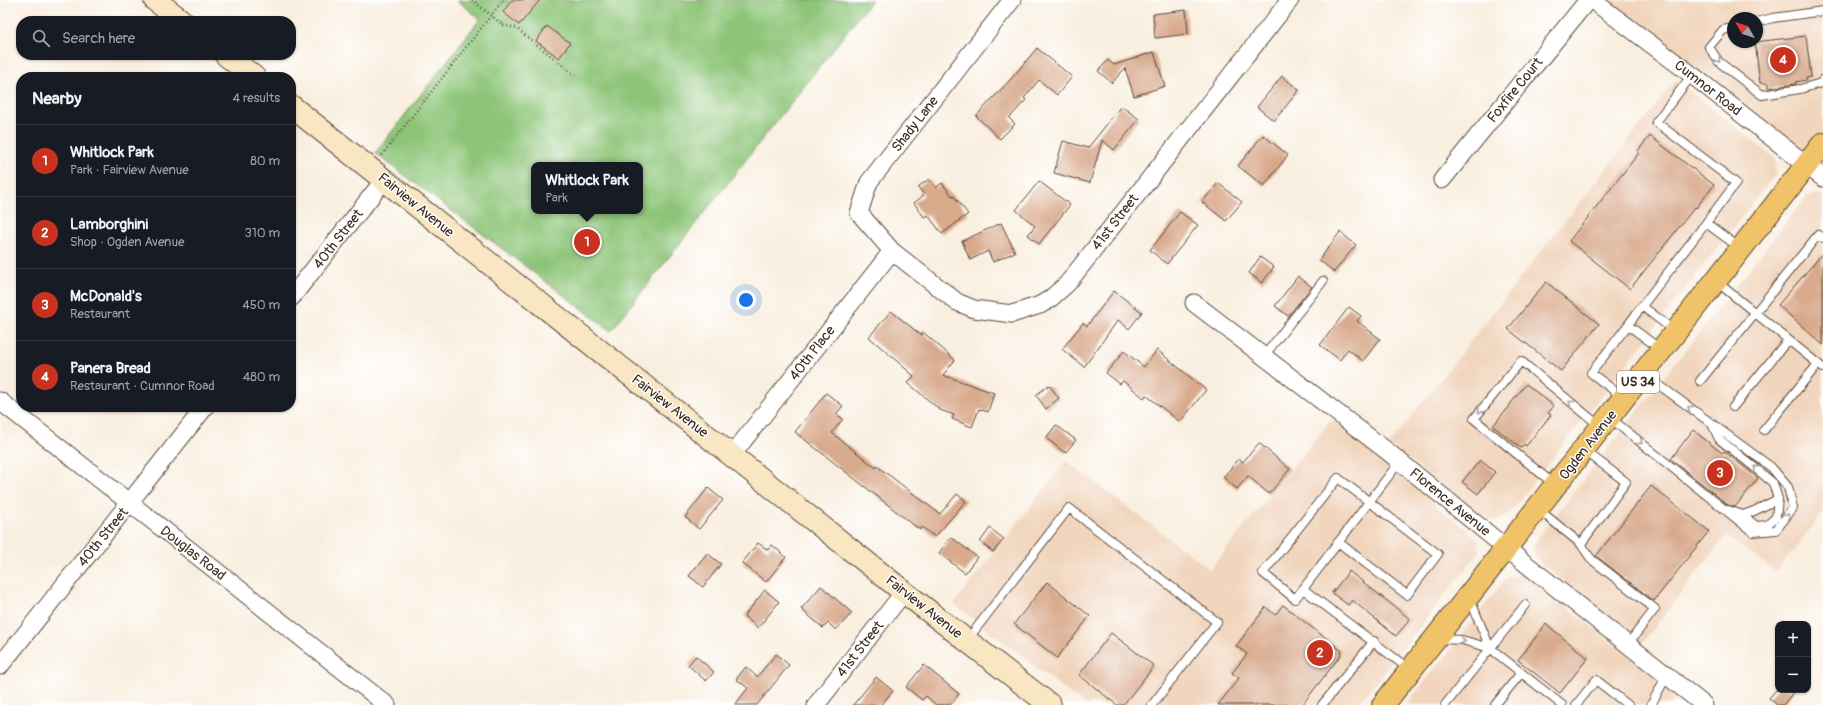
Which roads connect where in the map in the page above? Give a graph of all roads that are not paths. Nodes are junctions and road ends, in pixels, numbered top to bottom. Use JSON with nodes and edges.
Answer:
{"nodes":[{"id":1,"x":156,"y":0,"type":"edge"},
{"id":2,"x":1012,"y":0,"type":"edge"},
{"id":3,"x":1290,"y":0,"type":"edge"},
{"id":4,"x":1588,"y":0,"type":"edge"},
{"id":5,"x":1592,"y":0,"type":"edge"},
{"id":6,"x":1823,"y":11,"type":"edge"},
{"id":7,"x":176,"y":16,"type":"edge"},
{"id":8,"x":1763,"y":20,"type":"edge"},
{"id":9,"x":1727,"y":29,"type":"edge"},
{"id":10,"x":232,"y":60,"type":"edge"},
{"id":11,"x":248,"y":72,"type":"edge"},
{"id":12,"x":1692,"y":75,"type":"junction"},
{"id":13,"x":1823,"y":80,"type":"edge"},
{"id":14,"x":296,"y":110,"type":"edge"},
{"id":15,"x":1823,"y":144,"type":"edge"},
{"id":16,"x":1815,"y":172,"type":"edge"},
{"id":17,"x":384,"y":180,"type":"junction"},
{"id":18,"x":1442,"y":180,"type":"dead end"},
{"id":19,"x":1706,"y":223,"type":"junction"},
{"id":20,"x":1823,"y":238,"type":"edge"},
{"id":21,"x":1742,"y":250,"type":"junction"},
{"id":22,"x":892,"y":251,"type":"junction"},
{"id":23,"x":1323,"y":281,"type":"dead end"},
{"id":24,"x":1716,"y":281,"type":"junction"},
{"id":25,"x":296,"y":292,"type":"edge"},
{"id":26,"x":1194,"y":303,"type":"dead end"},
{"id":27,"x":1642,"y":306,"type":"junction"},
{"id":28,"x":1755,"y":313,"type":"junction"},
{"id":29,"x":1628,"y":324,"type":"junction"},
{"id":30,"x":1677,"y":333,"type":"junction"},
{"id":31,"x":1788,"y":340,"type":"junction"},
{"id":32,"x":1662,"y":351,"type":"junction"},
{"id":33,"x":1264,"y":356,"type":"junction"},
{"id":34,"x":1821,"y":366,"type":"edge"},
{"id":35,"x":1644,"y":374,"type":"junction"},
{"id":36,"x":1700,"y":381,"type":"dead end"},
{"id":37,"x":1624,"y":399,"type":"junction"},
{"id":38,"x":0,"y":401,"type":"edge"},
{"id":39,"x":1733,"y":407,"type":"dead end"},
{"id":40,"x":202,"y":412,"type":"edge"},
{"id":41,"x":1606,"y":423,"type":"junction"},
{"id":42,"x":1712,"y":424,"type":"junction"},
{"id":43,"x":1764,"y":430,"type":"dead end"},
{"id":44,"x":1584,"y":450,"type":"junction"},
{"id":45,"x":732,"y":455,"type":"junction"},
{"id":46,"x":1400,"y":461,"type":"junction"},
{"id":47,"x":1556,"y":485,"type":"junction"},
{"id":48,"x":1778,"y":499,"type":"junction"},
{"id":49,"x":1370,"y":502,"type":"junction"},
{"id":50,"x":130,"y":503,"type":"junction"},
{"id":51,"x":1721,"y":508,"type":"junction"},
{"id":52,"x":1538,"y":509,"type":"junction"},
{"id":53,"x":1743,"y":515,"type":"junction"},
{"id":54,"x":1338,"y":542,"type":"junction"},
{"id":55,"x":1581,"y":544,"type":"junction"},
{"id":56,"x":1507,"y":549,"type":"junction"},
{"id":57,"x":1303,"y":589,"type":"junction"},
{"id":58,"x":904,"y":592,"type":"junction"},
{"id":59,"x":1469,"y":597,"type":"junction"},
{"id":60,"x":1525,"y":604,"type":"dead end"},
{"id":61,"x":1436,"y":638,"type":"junction"},
{"id":62,"x":967,"y":641,"type":"junction"},
{"id":63,"x":1374,"y":641,"type":"junction"},
{"id":64,"x":1628,"y":644,"type":"junction"},
{"id":65,"x":1490,"y":648,"type":"junction"},
{"id":66,"x":0,"y":666,"type":"edge"},
{"id":67,"x":1411,"y":670,"type":"junction"},
{"id":68,"x":1521,"y":673,"type":"junction"},
{"id":69,"x":1667,"y":675,"type":"junction"},
{"id":70,"x":387,"y":705,"type":"edge"},
{"id":71,"x":816,"y":705,"type":"edge"},
{"id":72,"x":1050,"y":705,"type":"edge"},
{"id":73,"x":1152,"y":705,"type":"edge"},
{"id":74,"x":1322,"y":705,"type":"edge"},
{"id":75,"x":1383,"y":705,"type":"edge"},
{"id":76,"x":1445,"y":705,"type":"edge"},
{"id":77,"x":1495,"y":705,"type":"edge"},
{"id":78,"x":1562,"y":705,"type":"edge"},
{"id":79,"x":1576,"y":705,"type":"edge"},
{"id":80,"x":1628,"y":705,"type":"edge"},
{"id":81,"x":1651,"y":705,"type":"edge"},
{"id":82,"x":1704,"y":705,"type":"edge"}],
"edges":[{"from":1,"to":7,"type":"street"},
{"from":2,"to":22,"type":"street","name":"Shady Lane"},
{"from":3,"to":22,"type":"street","name":"41st Street"},
{"from":4,"to":18,"type":"street","name":"Foxfire Court"},
{"from":5,"to":12,"type":"street","name":"Cumnor Road"},
{"from":6,"to":8,"type":"lane"},
{"from":9,"to":13,"type":"lane","one_way":true},
{"from":10,"to":11,"type":"street"},
{"from":12,"to":16,"type":"street","name":"Cumnor Road"},
{"from":12,"to":19,"type":"lane"},
{"from":14,"to":17,"type":"street","name":"Fairview Avenue"},
{"from":15,"to":16,"type":"main road","number":"US 34"},
{"from":16,"to":21,"type":"main road","name":"Ogden Avenue","number":"US 34"},
{"from":17,"to":25,"type":"street","name":"40th Street"},
{"from":17,"to":45,"type":"street","name":"Fairview Avenue"},
{"from":19,"to":21,"type":"lane"},
{"from":19,"to":27,"type":"lane"},
{"from":20,"to":28,"type":"lane"},
{"from":21,"to":24,"type":"main road","name":"Ogden Avenue","number":"US 34"},
{"from":22,"to":45,"type":"street","name":"40th Place"},
{"from":23,"to":33,"type":"lane"},
{"from":24,"to":28,"type":"lane"},
{"from":24,"to":30,"type":"main road","name":"Ogden Avenue","number":"US 34"},
{"from":26,"to":33,"type":"street","name":"Florence Avenue"},
{"from":27,"to":29,"type":"lane"},
{"from":27,"to":30,"type":"lane"},
{"from":28,"to":31,"type":"lane"},
{"from":28,"to":36,"type":"lane"},
{"from":29,"to":32,"type":"lane"},
{"from":29,"to":37,"type":"lane"},
{"from":30,"to":32,"type":"main road","name":"Ogden Avenue","number":"US 34"},
{"from":31,"to":34,"type":"lane"},
{"from":31,"to":39,"type":"lane"},
{"from":32,"to":35,"type":"main road","name":"Ogden Avenue","number":"US 34"},
{"from":33,"to":46,"type":"street","name":"Florence Avenue"},
{"from":34,"to":43,"type":"lane"},
{"from":35,"to":37,"type":"main road","name":"Ogden Avenue","number":"US 34"},
{"from":42,"to":35,"type":"lane","one_way":true},
{"from":37,"to":41,"type":"main road","name":"Ogden Avenue","number":"US 34"},
{"from":38,"to":50,"type":"street","name":"Douglas Road"},
{"from":40,"to":50,"type":"street","name":"40th Street"},
{"from":41,"to":44,"type":"main road","name":"Ogden Avenue","number":"US 34"},
{"from":41,"to":47,"type":"lane","one_way":true},
{"from":41,"to":51,"type":"lane","one_way":true},
{"from":48,"to":42,"type":"lane","one_way":true},
{"from":51,"to":42,"type":"lane","one_way":true},
{"from":44,"to":47,"type":"main road","name":"Ogden Avenue","number":"US 34"},
{"from":44,"to":55,"type":"lane"},
{"from":45,"to":58,"type":"street","name":"Fairview Avenue"},
{"from":46,"to":49,"type":"lane"},
{"from":46,"to":56,"type":"street","name":"Florence Avenue"},
{"from":47,"to":52,"type":"main road","name":"Ogden Avenue","number":"US 34"},
{"from":48,"to":53,"type":"lane"},
{"from":48,"to":53,"type":"lane"},
{"from":49,"to":54,"type":"lane"},
{"from":49,"to":54,"type":"lane"},
{"from":49,"to":57,"type":"lane"},
{"from":50,"to":66,"type":"street","name":"40th Street"},
{"from":50,"to":70,"type":"street","name":"Douglas Road"},
{"from":51,"to":53,"type":"lane"},
{"from":52,"to":55,"type":"lane"},
{"from":52,"to":56,"type":"main road","name":"Ogden Avenue","number":"US 34"},
{"from":54,"to":57,"type":"lane"},
{"from":55,"to":64,"type":"lane"},
{"from":56,"to":59,"type":"main road","name":"Ogden Avenue","number":"US 34"},
{"from":56,"to":64,"type":"street","name":"Florence Avenue"},
{"from":57,"to":63,"type":"lane"},
{"from":58,"to":62,"type":"street","name":"Fairview Avenue"},
{"from":58,"to":71,"type":"street","name":"41st Street"},
{"from":59,"to":61,"type":"main road","name":"Ogden Avenue","number":"US 34"},
{"from":59,"to":65,"type":"lane"},
{"from":60,"to":65,"type":"lane"},
{"from":61,"to":65,"type":"lane","one_way":true},
{"from":61,"to":67,"type":"main road","name":"Ogden Avenue","number":"US 34"},
{"from":62,"to":72,"type":"street","name":"Fairview Avenue"},
{"from":62,"to":73,"type":"lane"},
{"from":63,"to":67,"type":"lane"},
{"from":63,"to":74,"type":"lane"},
{"from":64,"to":69,"type":"street","name":"Florence Avenue"},
{"from":65,"to":68,"type":"lane"},
{"from":65,"to":76,"type":"lane"},
{"from":67,"to":75,"type":"main road","name":"Ogden Avenue","number":"US 34"},
{"from":68,"to":77,"type":"lane"},
{"from":68,"to":78,"type":"lane"},
{"from":69,"to":81,"type":"lane"},
{"from":69,"to":82,"type":"street","name":"Florence Avenue"},
{"from":79,"to":80,"type":"lane"}]}
